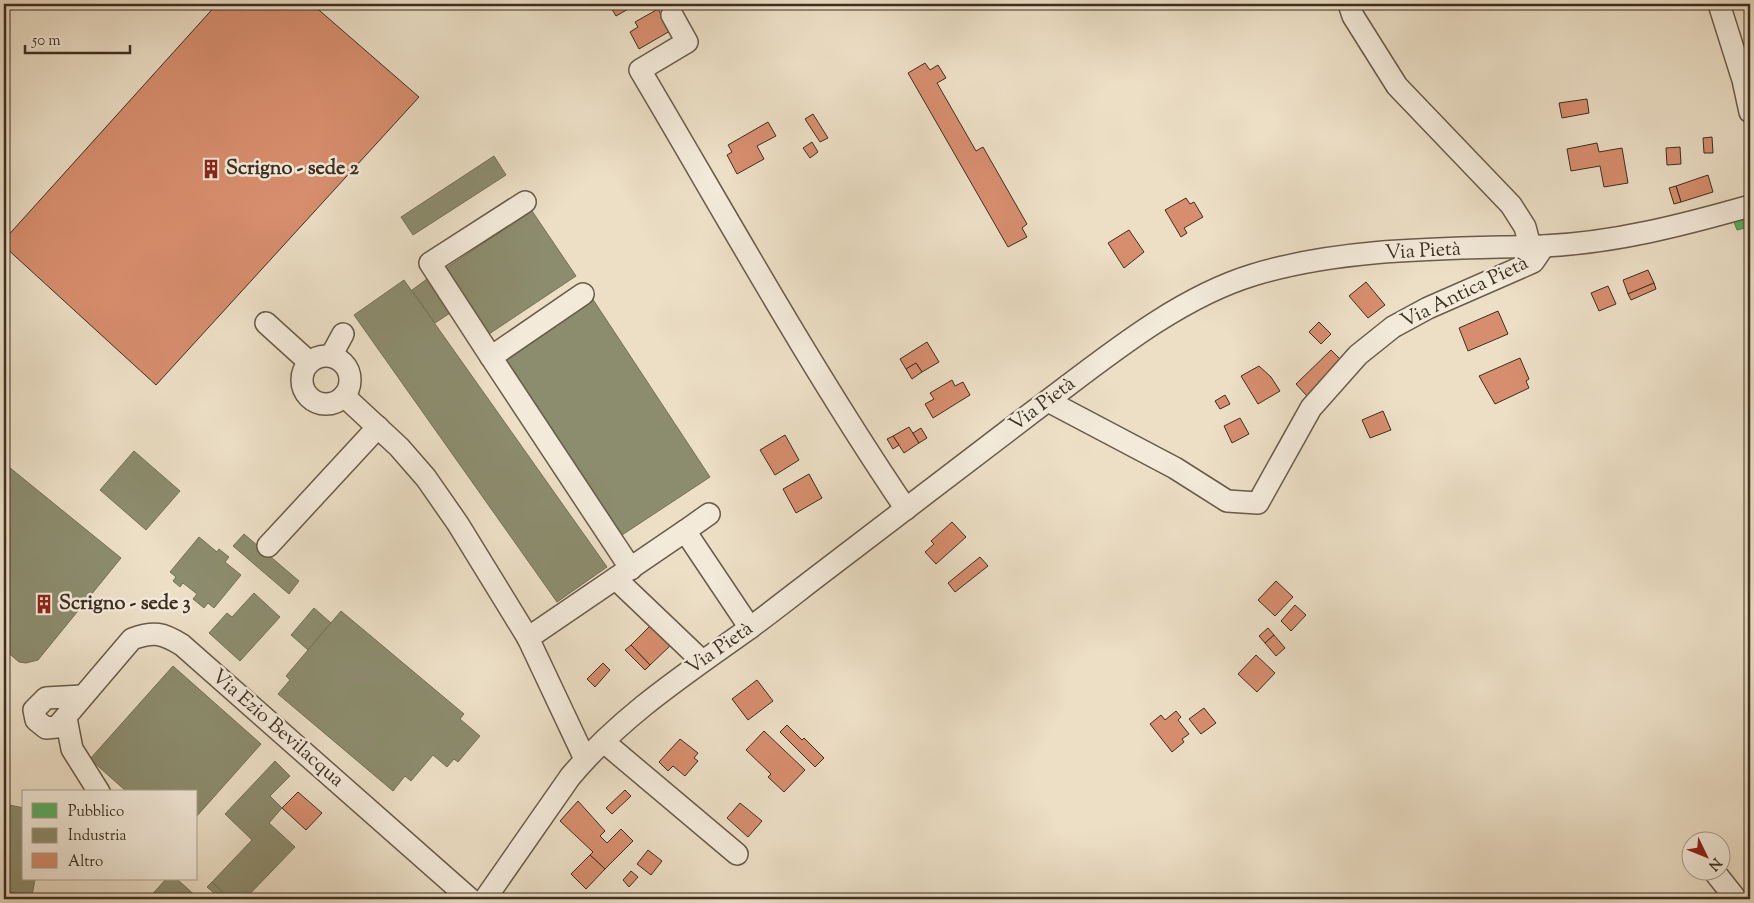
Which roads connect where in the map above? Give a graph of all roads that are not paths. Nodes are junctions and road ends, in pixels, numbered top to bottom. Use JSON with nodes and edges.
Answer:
{"nodes":[{"id":1,"x":1349,"y":4,"type":"edge"},
{"id":2,"x":1719,"y":4,"type":"edge"},
{"id":3,"x":672,"y":15,"type":"dead end"},
{"id":4,"x":1750,"y":112,"type":"edge"},
{"id":5,"x":525,"y":202,"type":"dead end"},
{"id":6,"x":1750,"y":206,"type":"edge"},
{"id":7,"x":1537,"y":246,"type":"junction"},
{"id":8,"x":583,"y":294,"type":"dead end"},
{"id":9,"x":266,"y":323,"type":"dead end"},
{"id":10,"x":343,"y":334,"type":"dead end"},
{"id":11,"x":331,"y":356,"type":"junction"},
{"id":12,"x":491,"y":357,"type":"junction"},
{"id":13,"x":309,"y":362,"type":"junction"},
{"id":14,"x":344,"y":396,"type":"junction"},
{"id":15,"x":1048,"y":401,"type":"junction"},
{"id":16,"x":378,"y":427,"type":"junction"},
{"id":17,"x":906,"y":509,"type":"junction"},
{"id":18,"x":709,"y":514,"type":"dead end"},
{"id":19,"x":685,"y":531,"type":"junction"},
{"id":20,"x":268,"y":546,"type":"dead end"},
{"id":21,"x":623,"y":574,"type":"junction"},
{"id":22,"x":750,"y":628,"type":"junction"},
{"id":23,"x":528,"y":638,"type":"junction"},
{"id":24,"x":702,"y":661,"type":"junction"},
{"id":25,"x":82,"y":696,"type":"junction"},
{"id":26,"x":66,"y":718,"type":"junction"},
{"id":27,"x":604,"y":742,"type":"junction"},
{"id":28,"x":585,"y":760,"type":"junction"},
{"id":29,"x":99,"y":790,"type":"edge"},
{"id":30,"x":736,"y":854,"type":"dead end"},
{"id":31,"x":1721,"y":880,"type":"edge"},
{"id":32,"x":470,"y":899,"type":"edge"},
{"id":33,"x":485,"y":899,"type":"edge"},
{"id":34,"x":1736,"y":899,"type":"edge"}],
"edges":[{"from":1,"to":7,"type":"street"},
{"from":2,"to":4,"type":"street"},
{"from":3,"to":17,"type":"street"},
{"from":5,"to":12,"type":"street"},
{"from":6,"to":7,"type":"street","name":"Via Pietà"},
{"from":7,"to":15,"type":"street","name":"Via Pietà"},
{"from":7,"to":15,"type":"street","name":"Via Antica Pietà"},
{"from":8,"to":12,"type":"street"},
{"from":9,"to":13,"type":"street"},
{"from":10,"to":11,"type":"street"},
{"from":11,"to":13,"type":"street"},
{"from":11,"to":14,"type":"street"},
{"from":12,"to":21,"type":"street"},
{"from":13,"to":14,"type":"street"},
{"from":14,"to":16,"type":"street"},
{"from":15,"to":17,"type":"street","name":"Via Pietà"},
{"from":16,"to":20,"type":"street"},
{"from":16,"to":23,"type":"street"},
{"from":17,"to":22,"type":"street","name":"Via Pietà"},
{"from":18,"to":19,"type":"street"},
{"from":19,"to":21,"type":"street"},
{"from":19,"to":22,"type":"street"},
{"from":21,"to":23,"type":"street"},
{"from":21,"to":24,"type":"street"},
{"from":22,"to":24,"type":"street","name":"Via Pietà"},
{"from":23,"to":28,"type":"street"},
{"from":24,"to":27,"type":"street","name":"Via Pietà"},
{"from":25,"to":26,"type":"street","name":"Via Ezio Bevilacqua"},
{"from":25,"to":26,"type":"street","name":"Via Ezio Bevilacqua"},
{"from":25,"to":32,"type":"street","name":"Via Ezio Bevilacqua"},
{"from":26,"to":29,"type":"street"},
{"from":27,"to":28,"type":"street","name":"Via Pietà"},
{"from":27,"to":30,"type":"street"},
{"from":28,"to":33,"type":"street","name":"Via Pietà"},
{"from":31,"to":34,"type":"street"}]}
